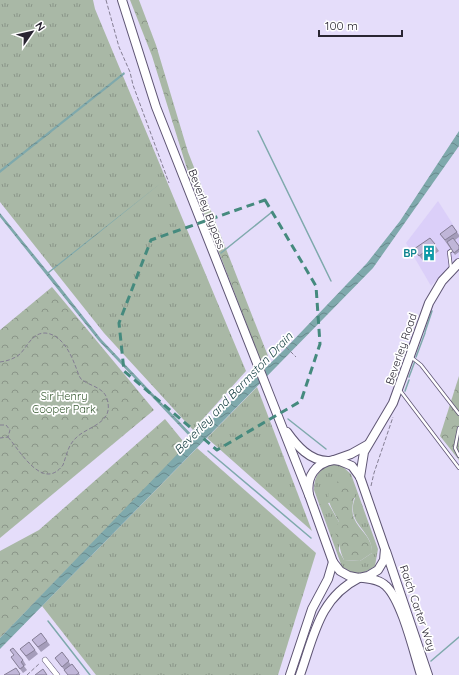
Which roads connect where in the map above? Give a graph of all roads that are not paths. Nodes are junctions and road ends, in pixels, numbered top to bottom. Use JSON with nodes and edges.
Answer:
{"nodes":[{"id":1,"x":122,"y":0,"type":"edge"},
{"id":2,"x":452,"y":250,"type":"edge"},
{"id":3,"x":459,"y":263,"type":"edge"},
{"id":4,"x":452,"y":270,"type":"junction"},
{"id":5,"x":410,"y":357,"type":"junction"},
{"id":6,"x":399,"y":389,"type":"junction"},
{"id":7,"x":459,"y":414,"type":"edge"},
{"id":8,"x":281,"y":424,"type":"junction"},
{"id":9,"x":459,"y":428,"type":"edge"},
{"id":10,"x":367,"y":444,"type":"junction"},
{"id":11,"x":459,"y":456,"type":"edge"},
{"id":12,"x":331,"y":461,"type":"junction"},
{"id":13,"x":459,"y":468,"type":"edge"},
{"id":14,"x":360,"y":477,"type":"junction"},
{"id":15,"x":309,"y":495,"type":"junction"},
{"id":16,"x":385,"y":548,"type":"junction"},
{"id":17,"x":333,"y":562,"type":"junction"},
{"id":18,"x":361,"y":578,"type":"junction"},
{"id":19,"x":45,"y":660,"type":"road end"},
{"id":20,"x":58,"y":675,"type":"edge"},
{"id":21,"x":290,"y":675,"type":"edge"},
{"id":22,"x":300,"y":675,"type":"edge"},
{"id":23,"x":421,"y":675,"type":"edge"},
{"id":24,"x":428,"y":675,"type":"edge"}],
"edges":[{"from":1,"to":8,"type":"main road","name":"Beverley Bypass"},
{"from":2,"to":4,"type":"lane"},
{"from":3,"to":4,"type":"main road","name":"Beverley Road"},
{"from":4,"to":5,"type":"main road","name":"Beverley Road"},
{"from":5,"to":6,"type":"main road","name":"Beverley Road"},
{"from":5,"to":7,"type":"lane"},
{"from":6,"to":10,"type":"main road","name":"Beverley Road"},
{"from":6,"to":13,"type":"lane"},
{"from":8,"to":12,"type":"main road","name":"Beverley Bypass"},
{"from":8,"to":15,"type":"main road","name":"Beverley Bypass"},
{"from":9,"to":11,"type":"lane"},
{"from":10,"to":12,"type":"main road","name":"Beverley Road"},
{"from":10,"to":14,"type":"main road","name":"Beverley Road"},
{"from":12,"to":14,"type":"main road","name":"Beverley Bypass"},
{"from":12,"to":15,"type":"main road","name":"Beverley Road"},
{"from":14,"to":16,"type":"main road","name":"Raich Carter Way"},
{"from":15,"to":17,"type":"main road","name":"Beverley Bypass"},
{"from":16,"to":18,"type":"main road"},
{"from":16,"to":24,"type":"main road","name":"Raich Carter Way"},
{"from":17,"to":18,"type":"main road","name":"Raich Carter Way"},
{"from":17,"to":21,"type":"main road"},
{"from":18,"to":22,"type":"main road"},
{"from":18,"to":23,"type":"main road","name":"Raich Carter Way"},
{"from":19,"to":20,"type":"street"}]}
